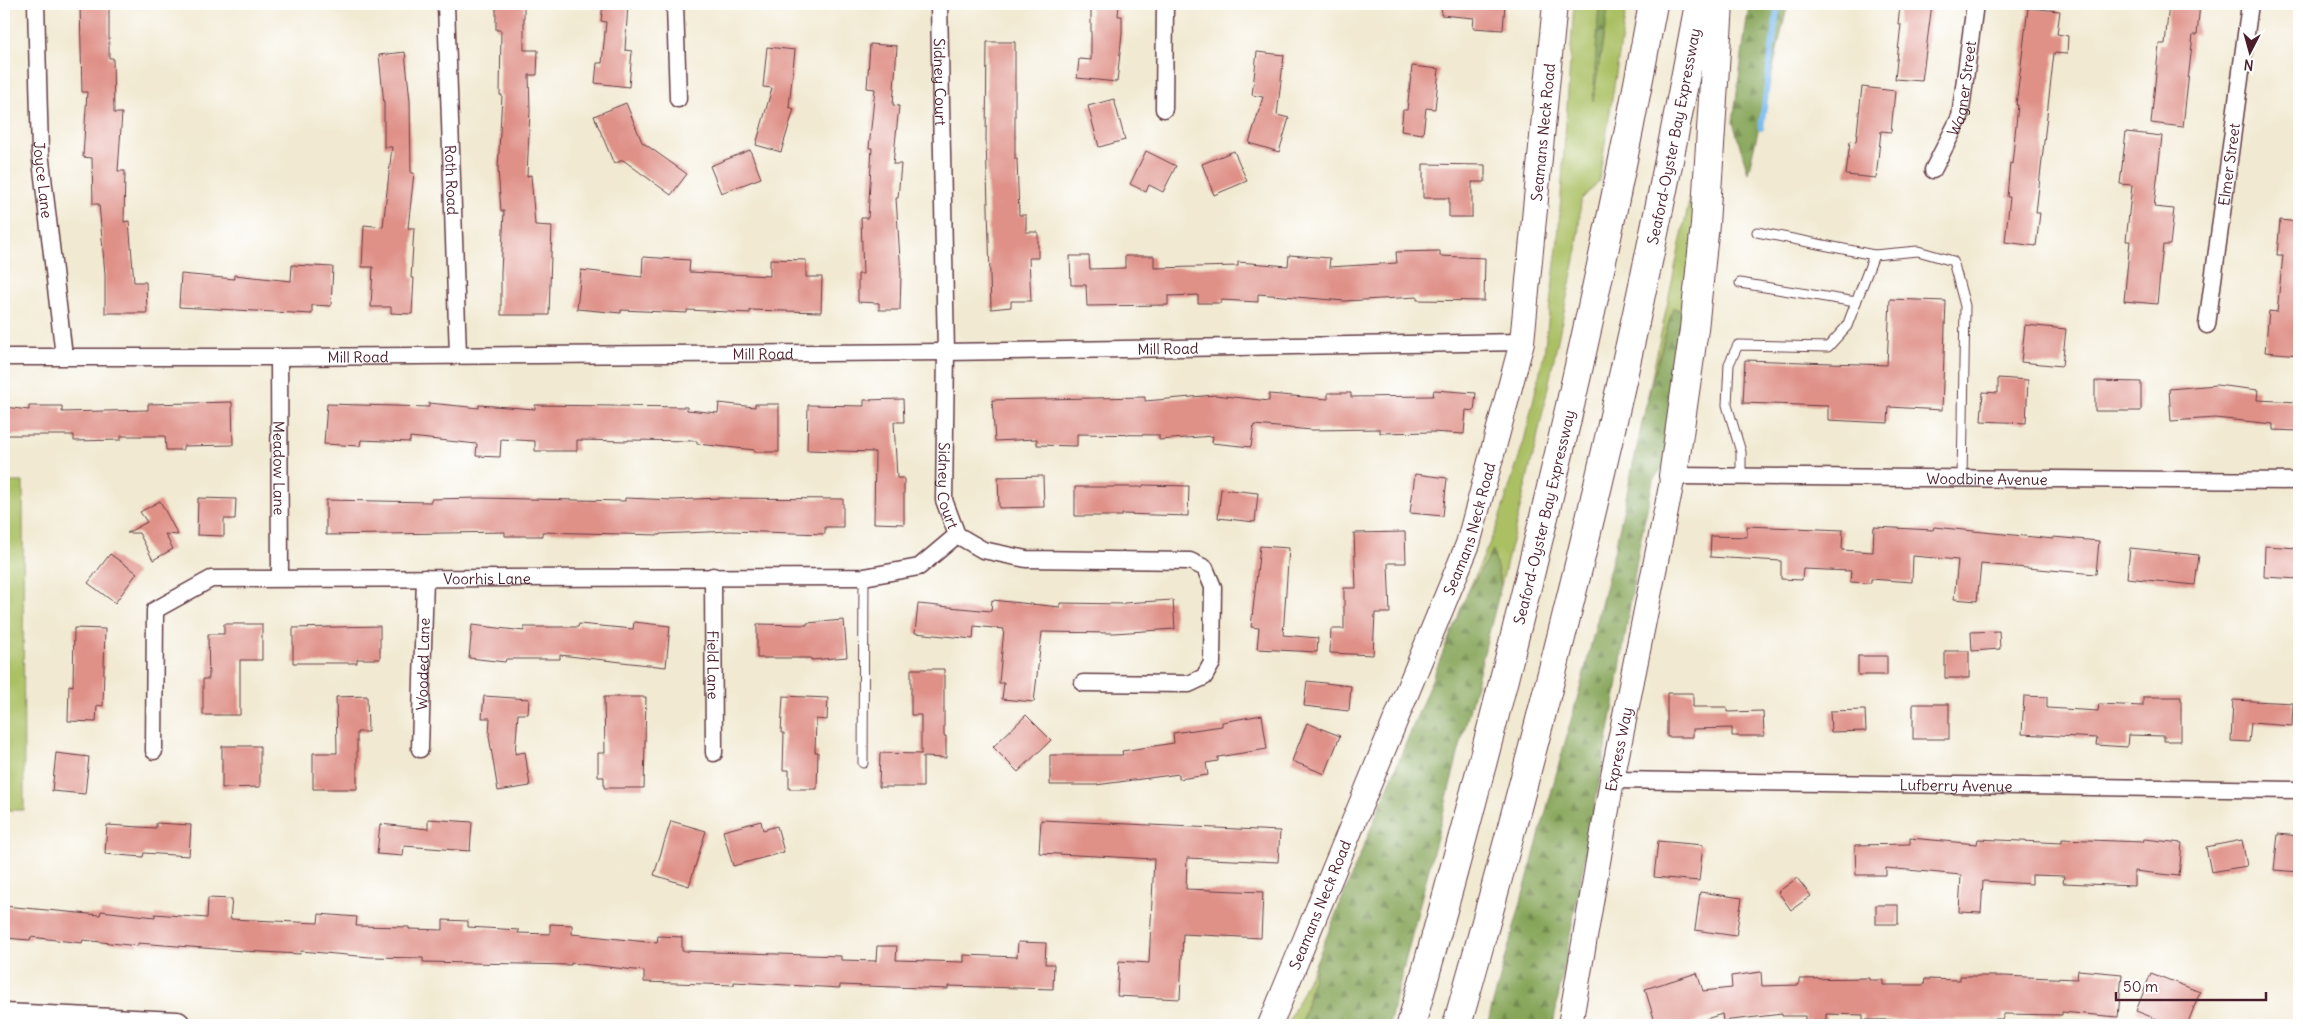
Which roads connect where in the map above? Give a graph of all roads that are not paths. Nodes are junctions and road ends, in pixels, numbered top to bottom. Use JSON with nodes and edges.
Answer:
{"nodes":[{"id":1,"x":36,"y":4,"type":"edge"},
{"id":2,"x":446,"y":4,"type":"edge"},
{"id":3,"x":675,"y":4,"type":"edge"},
{"id":4,"x":939,"y":4,"type":"edge"},
{"id":5,"x":1165,"y":4,"type":"edge"},
{"id":6,"x":1555,"y":4,"type":"edge"},
{"id":7,"x":1653,"y":4,"type":"edge"},
{"id":8,"x":1699,"y":4,"type":"edge"},
{"id":9,"x":1720,"y":4,"type":"edge"},
{"id":10,"x":1975,"y":4,"type":"edge"},
{"id":11,"x":2250,"y":4,"type":"edge"},
{"id":12,"x":678,"y":98,"type":"dead end"},
{"id":13,"x":1164,"y":109,"type":"dead end"},
{"id":14,"x":1933,"y":170,"type":"dead end"},
{"id":15,"x":1757,"y":232,"type":"dead end"},
{"id":16,"x":1874,"y":255,"type":"junction"},
{"id":17,"x":1740,"y":283,"type":"dead end"},
{"id":18,"x":1856,"y":302,"type":"junction"},
{"id":19,"x":2207,"y":325,"type":"dead end"},
{"id":20,"x":1522,"y":342,"type":"junction"},
{"id":21,"x":946,"y":352,"type":"junction"},
{"id":22,"x":4,"y":356,"type":"edge"},
{"id":23,"x":64,"y":356,"type":"junction"},
{"id":24,"x":458,"y":356,"type":"junction"},
{"id":25,"x":280,"y":357,"type":"junction"},
{"id":26,"x":1673,"y":476,"type":"junction"},
{"id":27,"x":1741,"y":476,"type":"junction"},
{"id":28,"x":1962,"y":478,"type":"junction"},
{"id":29,"x":2299,"y":481,"type":"edge"},
{"id":30,"x":956,"y":535,"type":"junction"},
{"id":31,"x":713,"y":576,"type":"junction"},
{"id":32,"x":864,"y":577,"type":"junction"},
{"id":33,"x":280,"y":578,"type":"junction"},
{"id":34,"x":426,"y":578,"type":"junction"},
{"id":35,"x":1083,"y":682,"type":"dead end"},
{"id":36,"x":420,"y":749,"type":"dead end"},
{"id":37,"x":154,"y":752,"type":"dead end"},
{"id":38,"x":714,"y":753,"type":"dead end"},
{"id":39,"x":863,"y":763,"type":"dead end"},
{"id":40,"x":1612,"y":780,"type":"junction"},
{"id":41,"x":2299,"y":790,"type":"edge"},
{"id":42,"x":4,"y":1017,"type":"edge"},
{"id":43,"x":177,"y":1025,"type":"edge"},
{"id":44,"x":1270,"y":1025,"type":"edge"},
{"id":45,"x":1411,"y":1025,"type":"edge"},
{"id":46,"x":1457,"y":1025,"type":"edge"},
{"id":47,"x":1570,"y":1025,"type":"edge"}],
"edges":[{"from":1,"to":23,"type":"street","name":"Joyce Lane"},
{"from":2,"to":24,"type":"street","name":"Roth Road"},
{"from":3,"to":12,"type":"street"},
{"from":4,"to":21,"type":"street","name":"Sidney Court"},
{"from":5,"to":13,"type":"street"},
{"from":6,"to":20,"type":"street","name":"Seamans Neck Road"},
{"from":7,"to":45,"type":"highway","name":"Seaford-Oyster Bay Expressway"},
{"from":8,"to":46,"type":"highway","name":"Seaford-Oyster Bay Expressway"},
{"from":9,"to":26,"type":"highway"},
{"from":10,"to":14,"type":"street","name":"Wagner Street"},
{"from":11,"to":19,"type":"street","name":"Elmer Street"},
{"from":15,"to":16,"type":"lane"},
{"from":16,"to":18,"type":"lane"},
{"from":16,"to":28,"type":"lane"},
{"from":17,"to":18,"type":"lane"},
{"from":18,"to":27,"type":"lane"},
{"from":20,"to":21,"type":"street","name":"Mill Road"},
{"from":20,"to":44,"type":"street","name":"Seamans Neck Road"},
{"from":21,"to":24,"type":"street","name":"Mill Road"},
{"from":21,"to":30,"type":"street","name":"Sidney Court"},
{"from":22,"to":23,"type":"street","name":"Mill Road"},
{"from":23,"to":25,"type":"street","name":"Mill Road"},
{"from":24,"to":25,"type":"street","name":"Mill Road"},
{"from":25,"to":33,"type":"street","name":"Meadow Lane"},
{"from":26,"to":27,"type":"street","name":"Woodbine Avenue"},
{"from":26,"to":40,"type":"street","name":"Express Way"},
{"from":27,"to":28,"type":"street","name":"Woodbine Avenue"},
{"from":28,"to":29,"type":"street","name":"Woodbine Avenue"},
{"from":30,"to":32,"type":"street","name":"Voorhis Lane"},
{"from":30,"to":35,"type":"street","name":"Sidney Court"},
{"from":31,"to":32,"type":"street","name":"Voorhis Lane"},
{"from":31,"to":34,"type":"street","name":"Voorhis Lane"},
{"from":31,"to":38,"type":"street","name":"Field Lane"},
{"from":32,"to":39,"type":"lane"},
{"from":33,"to":34,"type":"street","name":"Voorhis Lane"},
{"from":33,"to":37,"type":"street","name":"Voorhis Lane"},
{"from":34,"to":36,"type":"street","name":"Wooded Lane"},
{"from":40,"to":41,"type":"street","name":"Lufberry Avenue"},
{"from":40,"to":47,"type":"street","name":"Express Way"},
{"from":42,"to":43,"type":"main road"}]}
